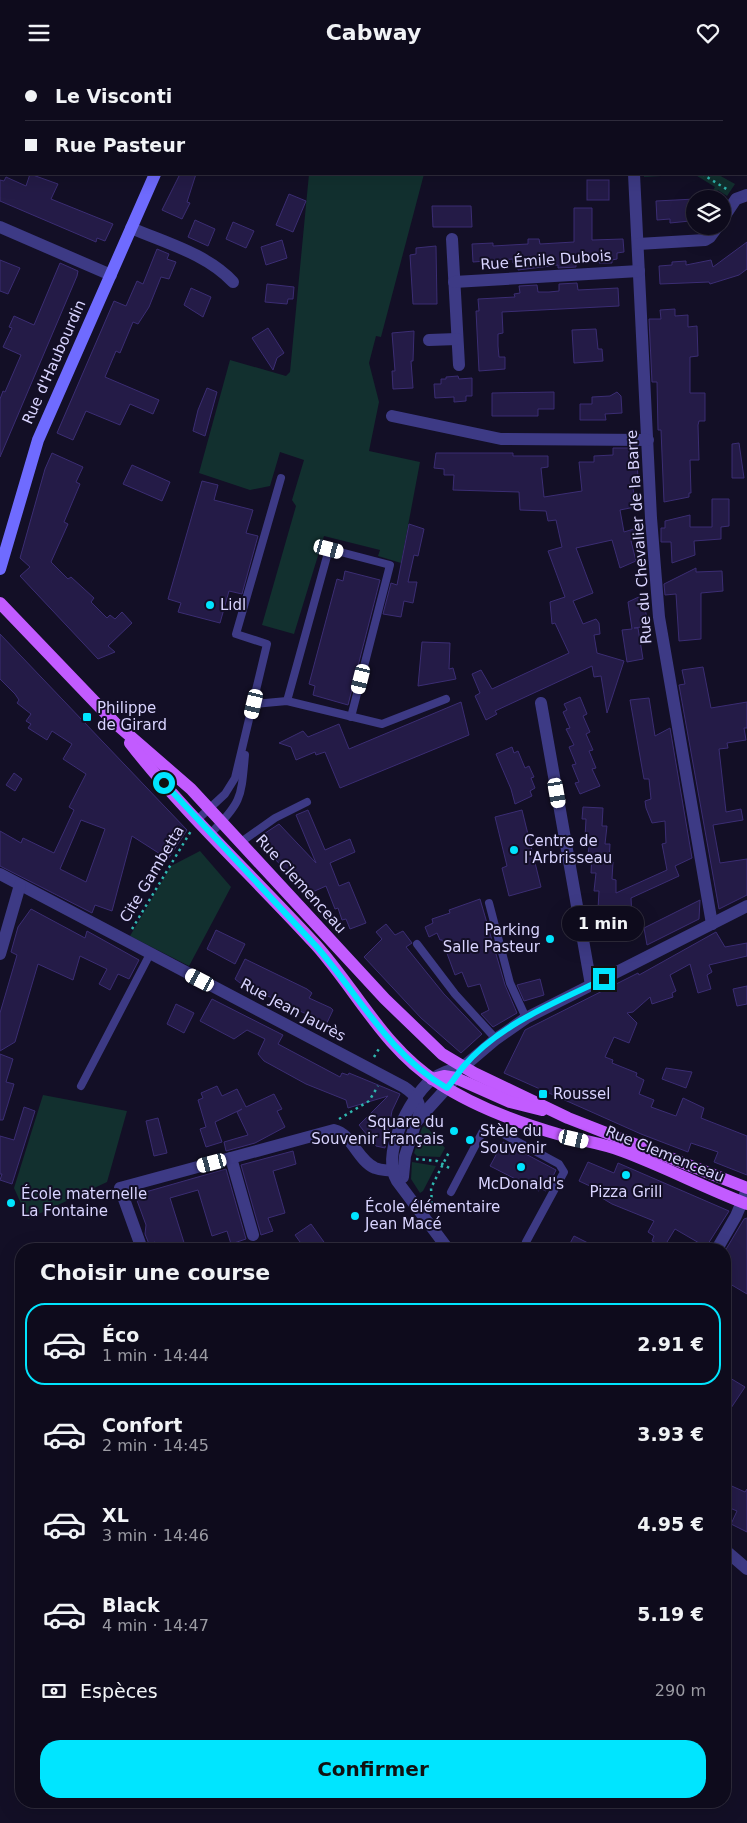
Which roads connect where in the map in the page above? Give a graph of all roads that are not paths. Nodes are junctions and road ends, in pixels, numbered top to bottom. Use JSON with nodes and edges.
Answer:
{"nodes":[{"id":1,"x":155,"y":175,"type":"edge"},
{"id":2,"x":634,"y":175,"type":"edge"},
{"id":3,"x":743,"y":196,"type":"edge"},
{"id":4,"x":731,"y":210,"type":"edge"},
{"id":5,"x":0,"y":227,"type":"edge"},
{"id":6,"x":131,"y":228,"type":"junction"},
{"id":7,"x":711,"y":235,"type":"edge"},
{"id":8,"x":452,"y":239,"type":"dead end"},
{"id":9,"x":638,"y":244,"type":"junction"},
{"id":10,"x":640,"y":271,"type":"junction"},
{"id":11,"x":111,"y":275,"type":"junction"},
{"id":12,"x":454,"y":282,"type":"junction"},
{"id":13,"x":233,"y":283,"type":"dead end"},
{"id":14,"x":457,"y":339,"type":"junction"},
{"id":15,"x":429,"y":340,"type":"dead end"},
{"id":16,"x":459,"y":365,"type":"dead end"},
{"id":17,"x":392,"y":416,"type":"dead end"},
{"id":18,"x":648,"y":440,"type":"junction"},
{"id":19,"x":281,"y":478,"type":"dead end"},
{"id":20,"x":0,"y":569,"type":"edge"},
{"id":21,"x":0,"y":604,"type":"edge"},
{"id":22,"x":446,"y":699,"type":"dead end"},
{"id":23,"x":287,"y":701,"type":"junction"},
{"id":24,"x":541,"y":703,"type":"dead end"},
{"id":25,"x":254,"y":704,"type":"junction"},
{"id":26,"x":351,"y":717,"type":"junction"},
{"id":27,"x":114,"y":723,"type":"junction"},
{"id":28,"x":248,"y":731,"type":"junction"},
{"id":29,"x":307,"y":802,"type":"dead end"},
{"id":30,"x":210,"y":809,"type":"junction"},
{"id":31,"x":198,"y":819,"type":"junction"},
{"id":32,"x":222,"y":822,"type":"junction"},
{"id":33,"x":211,"y":833,"type":"junction"},
{"id":34,"x":242,"y":842,"type":"junction"},
{"id":35,"x":0,"y":874,"type":"edge"},
{"id":36,"x":20,"y":885,"type":"junction"},
{"id":37,"x":489,"y":903,"type":"dead end"},
{"id":38,"x":747,"y":906,"type":"edge"},
{"id":39,"x":712,"y":924,"type":"junction"},
{"id":40,"x":417,"y":944,"type":"dead end"},
{"id":41,"x":150,"y":953,"type":"junction"},
{"id":42,"x":0,"y":954,"type":"edge"},
{"id":43,"x":591,"y":985,"type":"junction"},
{"id":44,"x":526,"y":1018,"type":"junction"},
{"id":45,"x":496,"y":1039,"type":"junction"},
{"id":46,"x":463,"y":1067,"type":"junction"},
{"id":47,"x":432,"y":1079,"type":"junction"},
{"id":48,"x":451,"y":1083,"type":"junction"},
{"id":49,"x":81,"y":1086,"type":"dead end"},
{"id":50,"x":416,"y":1097,"type":"junction"},
{"id":51,"x":418,"y":1118,"type":"junction"},
{"id":52,"x":568,"y":1118,"type":"junction"},
{"id":53,"x":231,"y":1158,"type":"junction"},
{"id":54,"x":397,"y":1171,"type":"junction"},
{"id":55,"x":747,"y":1189,"type":"edge"},
{"id":56,"x":451,"y":1192,"type":"dead end"},
{"id":57,"x":745,"y":1203,"type":"edge"},
{"id":58,"x":253,"y":1235,"type":"dead end"},
{"id":59,"x":526,"y":1242,"type":"dead end"},
{"id":60,"x":140,"y":1243,"type":"edge"},
{"id":61,"x":444,"y":1243,"type":"edge"},
{"id":62,"x":721,"y":1243,"type":"edge"},
{"id":63,"x":731,"y":1555,"type":"edge"},
{"id":64,"x":747,"y":1569,"type":"edge"}],
"edges":[{"from":1,"to":6,"type":"main road","name":"Rue d'Haubourdin"},
{"from":2,"to":9,"type":"street","name":"Rue du Chevalier de la Barre"},
{"from":3,"to":4,"type":"street"},
{"from":5,"to":11,"type":"street"},
{"from":6,"to":11,"type":"main road","name":"Rue d'Haubourdin"},
{"from":6,"to":13,"type":"street"},
{"from":7,"to":9,"type":"street"},
{"from":8,"to":12,"type":"street"},
{"from":9,"to":10,"type":"street","name":"Rue du Chevalier de la Barre"},
{"from":10,"to":12,"type":"street","name":"Rue Émile Dubois"},
{"from":10,"to":18,"type":"street","name":"Rue du Chevalier de la Barre"},
{"from":11,"to":20,"type":"main road","name":"Rue d'Haubourdin"},
{"from":12,"to":14,"type":"street"},
{"from":14,"to":15,"type":"street"},
{"from":14,"to":16,"type":"street"},
{"from":17,"to":18,"type":"street"},
{"from":18,"to":39,"type":"street","name":"Rue du Chevalier de la Barre"},
{"from":19,"to":25,"type":"lane"},
{"from":21,"to":27,"type":"main road","name":"Rue Clemenceau"},
{"from":22,"to":26,"type":"lane"},
{"from":23,"to":25,"type":"lane"},
{"from":23,"to":26,"type":"lane"},
{"from":23,"to":26,"type":"lane"},
{"from":24,"to":43,"type":"street"},
{"from":25,"to":28,"type":"lane"},
{"from":27,"to":30,"type":"main road","name":"Rue Clemenceau"},
{"from":27,"to":31,"type":"main road","name":"Rue Clemenceau"},
{"from":28,"to":30,"type":"lane"},
{"from":28,"to":32,"type":"lane"},
{"from":29,"to":34,"type":"lane"},
{"from":30,"to":31,"type":"lane"},
{"from":30,"to":32,"type":"main road","name":"Rue Clemenceau"},
{"from":31,"to":33,"type":"main road","name":"Rue Clemenceau"},
{"from":32,"to":33,"type":"lane"},
{"from":32,"to":34,"type":"main road","name":"Rue Clemenceau"},
{"from":33,"to":47,"type":"main road","name":"Rue Clemenceau"},
{"from":34,"to":46,"type":"main road","name":"Rue Clemenceau"},
{"from":35,"to":36,"type":"street","name":"Rue Jean Jaurès"},
{"from":36,"to":41,"type":"street","name":"Rue Jean Jaurès"},
{"from":36,"to":42,"type":"street"},
{"from":37,"to":44,"type":"lane"},
{"from":38,"to":39,"type":"street"},
{"from":39,"to":43,"type":"street"},
{"from":40,"to":45,"type":"lane"},
{"from":41,"to":49,"type":"lane"},
{"from":41,"to":50,"type":"street","name":"Rue Jean Jaurès"},
{"from":43,"to":44,"type":"street"},
{"from":44,"to":45,"type":"street"},
{"from":45,"to":46,"type":"street"},
{"from":46,"to":47,"type":"street"},
{"from":46,"to":48,"type":"street"},
{"from":46,"to":52,"type":"main road","name":"Rue Clemenceau"},
{"from":47,"to":48,"type":"main road"},
{"from":47,"to":50,"type":"street"},
{"from":48,"to":51,"type":"street"},
{"from":48,"to":52,"type":"main road"},
{"from":48,"to":57,"type":"main road","name":"Rue Clemenceau"},
{"from":50,"to":51,"type":"street"},
{"from":50,"to":54,"type":"street"},
{"from":51,"to":54,"type":"street"},
{"from":52,"to":55,"type":"main road","name":"Rue Clemenceau"},
{"from":53,"to":54,"type":"street"},
{"from":53,"to":58,"type":"street"},
{"from":53,"to":60,"type":"street"},
{"from":54,"to":61,"type":"street"},
{"from":55,"to":57,"type":"street"},
{"from":56,"to":59,"type":"lane"},
{"from":57,"to":62,"type":"street"},
{"from":63,"to":64,"type":"street"}]}
